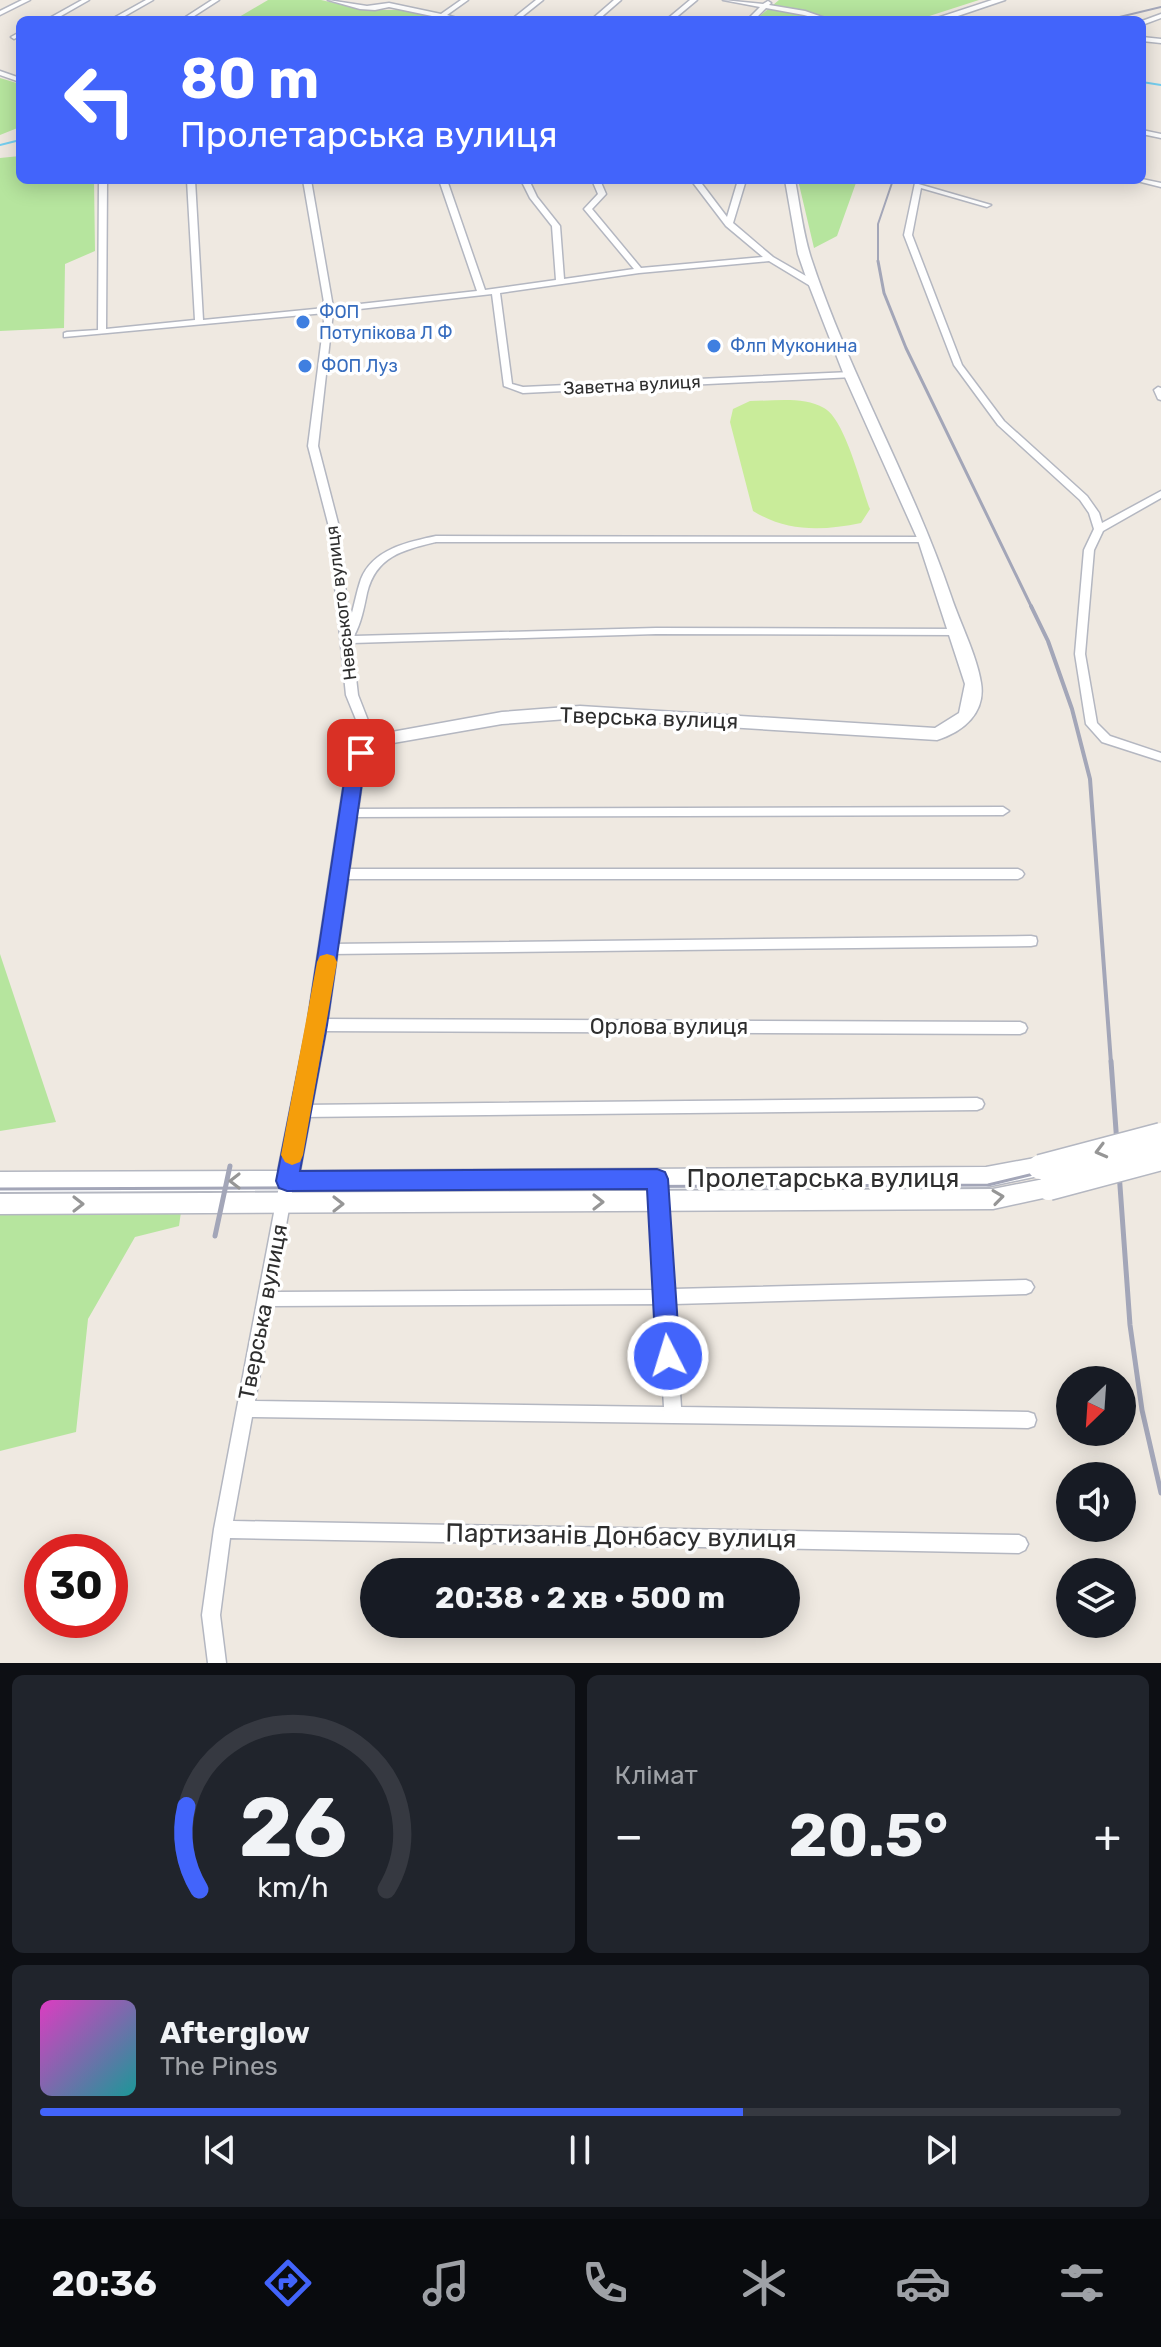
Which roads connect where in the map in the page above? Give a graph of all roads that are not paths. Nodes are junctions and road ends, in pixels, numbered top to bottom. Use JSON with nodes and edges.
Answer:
{"nodes":[{"id":1,"x":27,"y":0,"type":"edge"},
{"id":2,"x":86,"y":0,"type":"edge"},
{"id":3,"x":150,"y":0,"type":"edge"},
{"id":4,"x":216,"y":0,"type":"edge"},
{"id":5,"x":331,"y":0,"type":"edge"},
{"id":6,"x":397,"y":0,"type":"edge"},
{"id":7,"x":465,"y":0,"type":"edge"},
{"id":8,"x":540,"y":0,"type":"edge"},
{"id":9,"x":618,"y":0,"type":"edge"},
{"id":10,"x":694,"y":0,"type":"edge"},
{"id":11,"x":726,"y":0,"type":"edge"},
{"id":12,"x":772,"y":0,"type":"edge"},
{"id":13,"x":1001,"y":0,"type":"edge"},
{"id":14,"x":389,"y":5,"type":"junction"},
{"id":15,"x":764,"y":7,"type":"junction"},
{"id":16,"x":0,"y":13,"type":"edge"},
{"id":17,"x":444,"y":15,"type":"junction"},
{"id":18,"x":56,"y":16,"type":"edge"},
{"id":19,"x":120,"y":16,"type":"edge"},
{"id":20,"x":190,"y":16,"type":"edge"},
{"id":21,"x":447,"y":16,"type":"edge"},
{"id":22,"x":519,"y":16,"type":"edge"},
{"id":23,"x":599,"y":16,"type":"edge"},
{"id":24,"x":674,"y":16,"type":"edge"},
{"id":25,"x":754,"y":16,"type":"edge"},
{"id":26,"x":815,"y":16,"type":"edge"},
{"id":27,"x":949,"y":16,"type":"edge"},
{"id":28,"x":103,"y":184,"type":"edge"},
{"id":29,"x":191,"y":184,"type":"edge"},
{"id":30,"x":308,"y":184,"type":"edge"},
{"id":31,"x":444,"y":184,"type":"edge"},
{"id":32,"x":527,"y":184,"type":"edge"},
{"id":33,"x":598,"y":184,"type":"edge"},
{"id":34,"x":698,"y":184,"type":"edge"},
{"id":35,"x":741,"y":184,"type":"edge"},
{"id":36,"x":791,"y":184,"type":"edge"},
{"id":37,"x":987,"y":205,"type":"dead end"},
{"id":38,"x":729,"y":224,"type":"junction"},
{"id":39,"x":770,"y":259,"type":"junction"},
{"id":40,"x":639,"y":271,"type":"junction"},
{"id":41,"x":560,"y":282,"type":"junction"},
{"id":42,"x":815,"y":285,"type":"junction"},
{"id":43,"x":496,"y":291,"type":"junction"},
{"id":44,"x":482,"y":293,"type":"junction"},
{"id":45,"x":329,"y":310,"type":"junction"},
{"id":46,"x":199,"y":321,"type":"junction"},
{"id":47,"x":102,"y":331,"type":"junction"},
{"id":48,"x":67,"y":335,"type":"dead end"},
{"id":49,"x":851,"y":375,"type":"junction"},
{"id":50,"x":1161,"y":391,"type":"edge"},
{"id":51,"x":1161,"y":397,"type":"edge"},
{"id":52,"x":1161,"y":494,"type":"edge"},
{"id":53,"x":1099,"y":529,"type":"junction"},
{"id":54,"x":925,"y":540,"type":"junction"},
{"id":55,"x":957,"y":632,"type":"junction"},
{"id":56,"x":346,"y":640,"type":"junction"},
{"id":57,"x":370,"y":741,"type":"junction"},
{"id":58,"x":1161,"y":757,"type":"edge"},
{"id":59,"x":1003,"y":811,"type":"dead end"},
{"id":60,"x":349,"y":813,"type":"junction"},
{"id":61,"x":340,"y":874,"type":"junction"},
{"id":62,"x":1018,"y":874,"type":"dead end"},
{"id":63,"x":1031,"y":941,"type":"dead end"},
{"id":64,"x":329,"y":949,"type":"junction"},
{"id":65,"x":317,"y":1025,"type":"junction"},
{"id":66,"x":1020,"y":1028,"type":"dead end"},
{"id":67,"x":977,"y":1104,"type":"dead end"},
{"id":68,"x":301,"y":1111,"type":"junction"},
{"id":69,"x":1161,"y":1135,"type":"edge"},
{"id":70,"x":1161,"y":1158,"type":"edge"},
{"id":71,"x":287,"y":1181,"type":"junction"},
{"id":72,"x":0,"y":1182,"type":"edge"},
{"id":73,"x":658,"y":1190,"type":"junction"},
{"id":74,"x":0,"y":1204,"type":"edge"},
{"id":75,"x":283,"y":1204,"type":"junction"},
{"id":76,"x":1026,"y":1287,"type":"dead end"},
{"id":77,"x":663,"y":1297,"type":"junction"},
{"id":78,"x":267,"y":1299,"type":"junction"},
{"id":79,"x":245,"y":1409,"type":"junction"},
{"id":80,"x":673,"y":1415,"type":"junction"},
{"id":81,"x":1028,"y":1420,"type":"dead end"},
{"id":82,"x":223,"y":1529,"type":"junction"},
{"id":83,"x":1019,"y":1544,"type":"dead end"},
{"id":84,"x":217,"y":1663,"type":"edge"}],
"edges":[{"from":1,"to":16,"type":"street"},
{"from":2,"to":18,"type":"street"},
{"from":3,"to":19,"type":"street"},
{"from":4,"to":20,"type":"street"},
{"from":5,"to":14,"type":"street"},
{"from":6,"to":14,"type":"street"},
{"from":7,"to":17,"type":"street"},
{"from":8,"to":22,"type":"street"},
{"from":9,"to":23,"type":"street"},
{"from":10,"to":24,"type":"street"},
{"from":11,"to":15,"type":"street"},
{"from":12,"to":15,"type":"street"},
{"from":13,"to":27,"type":"main road"},
{"from":14,"to":17,"type":"street"},
{"from":15,"to":25,"type":"street"},
{"from":15,"to":26,"type":"street"},
{"from":17,"to":21,"type":"street"},
{"from":28,"to":47,"type":"street"},
{"from":29,"to":46,"type":"street"},
{"from":30,"to":45,"type":"street","name":"Невського вулиця"},
{"from":31,"to":44,"type":"street"},
{"from":32,"to":41,"type":"street"},
{"from":33,"to":40,"type":"street"},
{"from":34,"to":38,"type":"street"},
{"from":35,"to":38,"type":"street"},
{"from":36,"to":42,"type":"main road","name":"Тверська вулиця"},
{"from":37,"to":53,"type":"street"},
{"from":38,"to":39,"type":"street"},
{"from":39,"to":40,"type":"street"},
{"from":39,"to":42,"type":"street"},
{"from":40,"to":41,"type":"street"},
{"from":41,"to":43,"type":"street"},
{"from":42,"to":49,"type":"main road","name":"Тверська вулиця"},
{"from":43,"to":44,"type":"street"},
{"from":43,"to":49,"type":"street","name":"Заветна вулиця"},
{"from":44,"to":45,"type":"street"},
{"from":45,"to":46,"type":"street"},
{"from":45,"to":56,"type":"street","name":"Невського вулиця"},
{"from":46,"to":47,"type":"street"},
{"from":47,"to":48,"type":"street"},
{"from":49,"to":54,"type":"main road","name":"Тверська вулиця"},
{"from":50,"to":51,"type":"street"},
{"from":52,"to":53,"type":"street"},
{"from":53,"to":58,"type":"street"},
{"from":54,"to":55,"type":"main road","name":"Тверська вулиця"},
{"from":54,"to":56,"type":"street"},
{"from":55,"to":56,"type":"street"},
{"from":55,"to":57,"type":"main road","name":"Тверська вулиця"},
{"from":56,"to":57,"type":"street","name":"Невського вулиця"},
{"from":57,"to":60,"type":"main road","name":"Тверська вулиця"},
{"from":59,"to":60,"type":"street"},
{"from":60,"to":61,"type":"main road","name":"Тверська вулиця"},
{"from":61,"to":62,"type":"street"},
{"from":61,"to":64,"type":"main road","name":"Тверська вулиця"},
{"from":63,"to":64,"type":"street"},
{"from":64,"to":65,"type":"main road","name":"Тверська вулиця"},
{"from":65,"to":66,"type":"street","name":"Орлова вулиця"},
{"from":65,"to":68,"type":"main road","name":"Тверська вулиця"},
{"from":67,"to":68,"type":"street"},
{"from":68,"to":71,"type":"main road","name":"Тверська вулиця"},
{"from":69,"to":73,"type":"main road","name":"Пролетарська вулиця","one_way":true,"bridge":true},
{"from":73,"to":70,"type":"main road","name":"Пролетарська вулиця","one_way":true,"bridge":true},
{"from":71,"to":72,"type":"main road","name":"Пролетарська вулиця","one_way":true},
{"from":71,"to":73,"type":"main road","name":"Пролетарська вулиця"},
{"from":71,"to":75,"type":"street","name":"Тверська вулиця"},
{"from":75,"to":73,"type":"main road","name":"Пролетарська вулиця","one_way":true},
{"from":73,"to":77,"type":"street"},
{"from":74,"to":75,"type":"main road","name":"Пролетарська вулиця","one_way":true},
{"from":75,"to":78,"type":"street","name":"Тверська вулиця"},
{"from":76,"to":77,"type":"street"},
{"from":77,"to":78,"type":"street"},
{"from":77,"to":80,"type":"street"},
{"from":78,"to":79,"type":"street","name":"Тверська вулиця"},
{"from":79,"to":80,"type":"street"},
{"from":79,"to":82,"type":"street","name":"Тверська вулиця"},
{"from":80,"to":81,"type":"street"},
{"from":82,"to":83,"type":"street","name":"Партизанів Донбасу вулиця"},
{"from":82,"to":84,"type":"street","name":"Тверська вулиця"}]}
